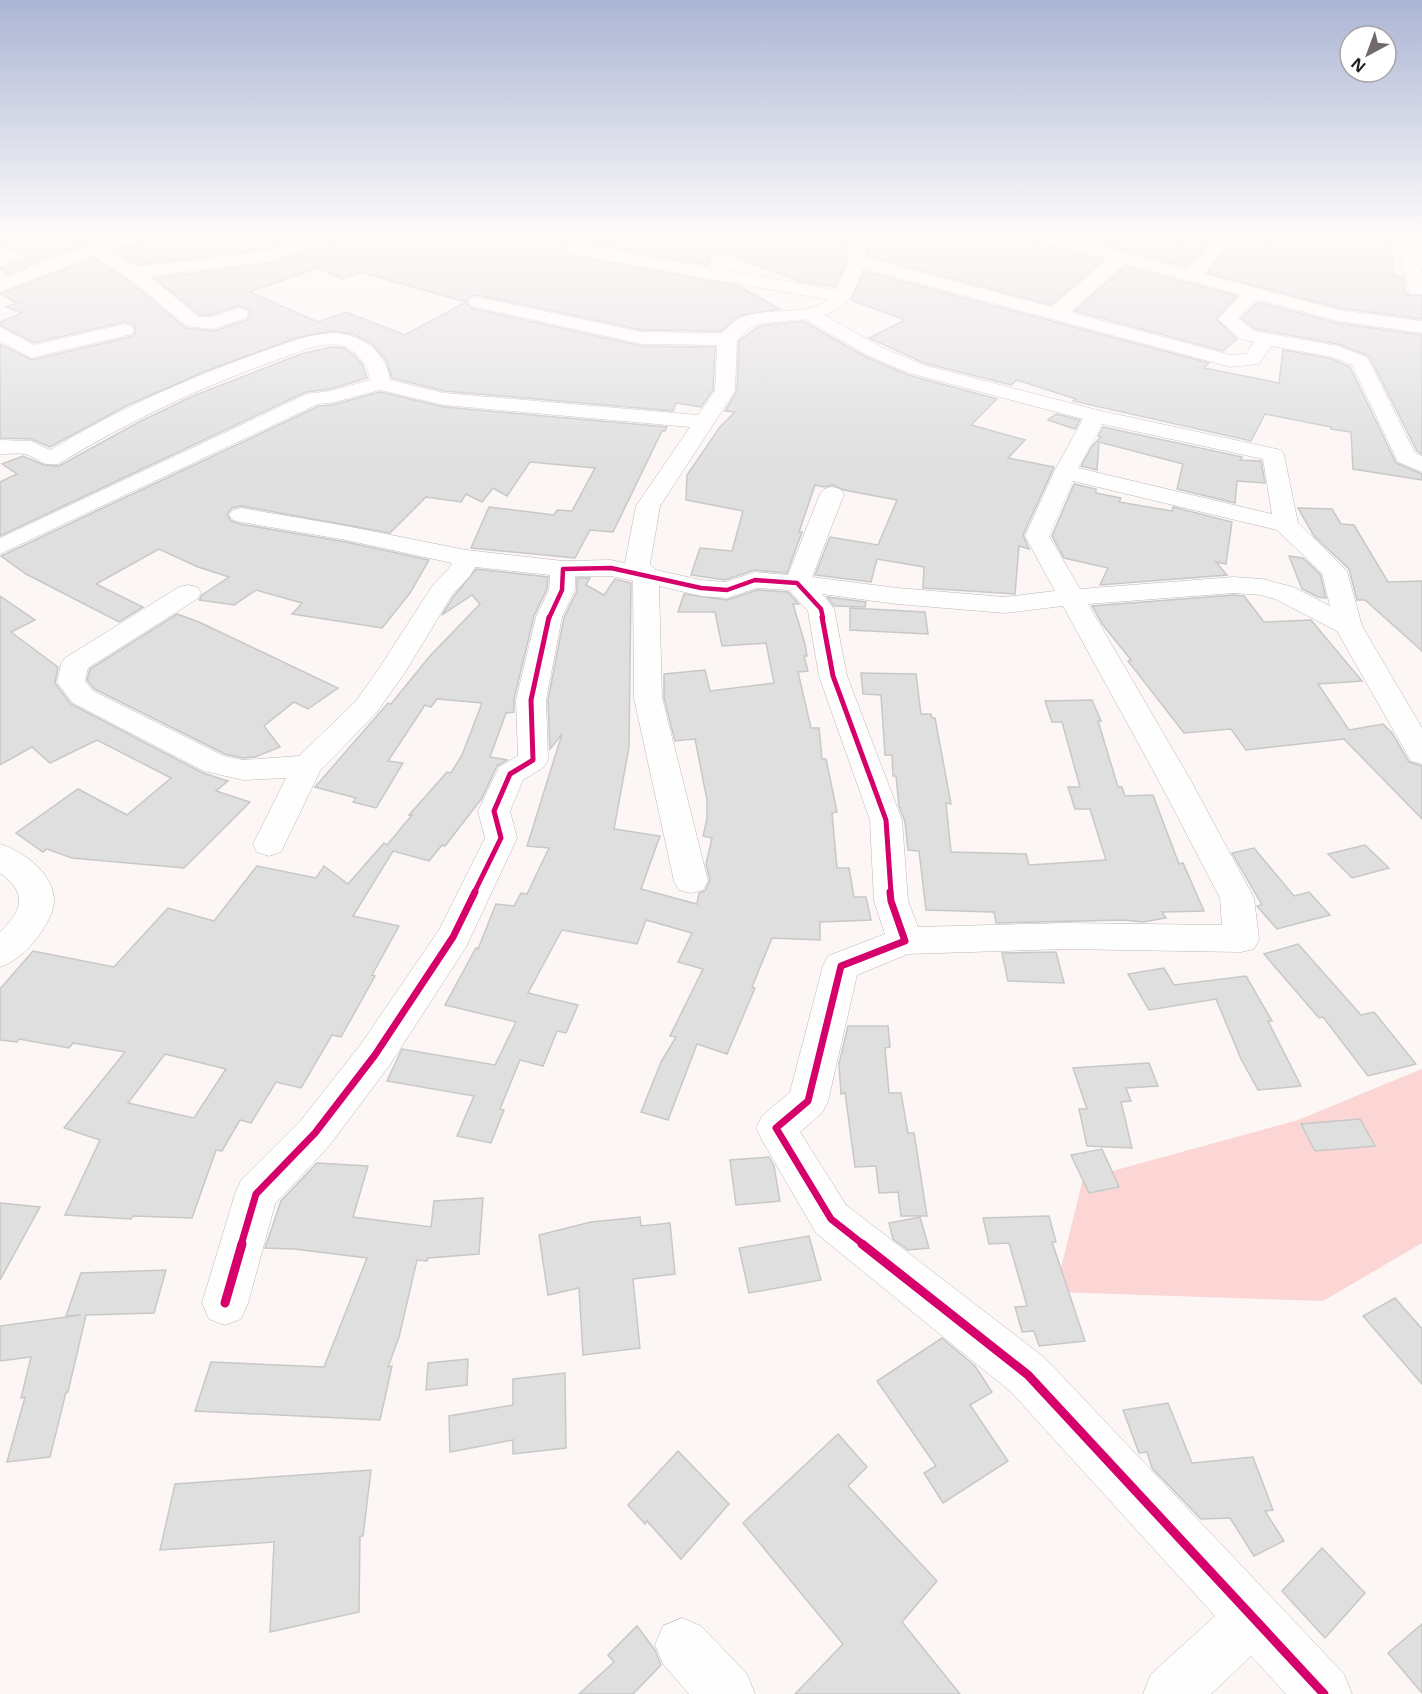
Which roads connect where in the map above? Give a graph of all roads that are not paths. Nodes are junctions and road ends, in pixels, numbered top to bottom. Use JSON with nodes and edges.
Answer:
{"nodes":[{"id":1,"x":183,"y":313,"type":"edge"},
{"id":2,"x":528,"y":313,"type":"edge"},
{"id":3,"x":808,"y":313,"type":"joint"},
{"id":4,"x":1047,"y":313,"type":"edge"},
{"id":5,"x":1233,"y":313,"type":"edge"},
{"id":6,"x":1330,"y":313,"type":"edge"},
{"id":7,"x":239,"y":314,"type":"dead end"},
{"id":8,"x":1054,"y":315,"type":"joint"},
{"id":9,"x":1422,"y":327,"type":"edge"},
{"id":10,"x":125,"y":330,"type":"dead end"},
{"id":11,"x":0,"y":333,"type":"edge"},
{"id":12,"x":727,"y":339,"type":"junction"},
{"id":13,"x":1266,"y":339,"type":"junction"},
{"id":14,"x":23,"y":345,"type":"junction"},
{"id":15,"x":0,"y":353,"type":"edge"},
{"id":16,"x":380,"y":384,"type":"junction"},
{"id":17,"x":1095,"y":416,"type":"junction"},
{"id":18,"x":703,"y":422,"type":"junction"},
{"id":19,"x":0,"y":447,"type":"edge"},
{"id":20,"x":1422,"y":465,"type":"edge"},
{"id":21,"x":1065,"y":472,"type":"junction"},
{"id":22,"x":832,"y":494,"type":"dead end"},
{"id":23,"x":241,"y":515,"type":"dead end"},
{"id":24,"x":1286,"y":525,"type":"junction"},
{"id":25,"x":0,"y":547,"type":"edge"},
{"id":26,"x":466,"y":558,"type":"junction"},
{"id":27,"x":563,"y":569,"type":"junction"},
{"id":28,"x":646,"y":574,"type":"junction"},
{"id":29,"x":797,"y":583,"type":"junction"},
{"id":30,"x":188,"y":593,"type":"dead end"},
{"id":31,"x":1072,"y":597,"type":"junction"},
{"id":32,"x":1348,"y":626,"type":"junction"},
{"id":33,"x":1422,"y":754,"type":"edge"},
{"id":34,"x":307,"y":766,"type":"junction"},
{"id":35,"x":269,"y":844,"type":"dead end"},
{"id":36,"x":0,"y":856,"type":"edge"},
{"id":37,"x":691,"y":881,"type":"dead end"},
{"id":38,"x":905,"y":941,"type":"junction"},
{"id":39,"x":0,"y":953,"type":"edge"},
{"id":40,"x":225,"y":1303,"type":"dead end"},
{"id":41,"x":1254,"y":1616,"type":"junction"},
{"id":42,"x":682,"y":1645,"type":"dead end"},
{"id":43,"x":727,"y":1694,"type":"edge"},
{"id":44,"x":1171,"y":1694,"type":"edge"},
{"id":45,"x":1324,"y":1694,"type":"edge"}],
"edges":[{"from":1,"to":7,"type":"street"},
{"from":2,"to":12,"type":"street"},
{"from":3,"to":12,"type":"street"},
{"from":3,"to":17,"type":"street"},
{"from":4,"to":8,"type":"street"},
{"from":5,"to":13,"type":"street"},
{"from":6,"to":9,"type":"street"},
{"from":8,"to":13,"type":"street"},
{"from":10,"to":14,"type":"street"},
{"from":11,"to":14,"type":"street"},
{"from":12,"to":18,"type":"street"},
{"from":13,"to":20,"type":"street"},
{"from":14,"to":15,"type":"street"},
{"from":16,"to":18,"type":"street"},
{"from":16,"to":19,"type":"street"},
{"from":16,"to":25,"type":"street"},
{"from":17,"to":21,"type":"street"},
{"from":17,"to":24,"type":"street"},
{"from":18,"to":28,"type":"street"},
{"from":21,"to":24,"type":"street"},
{"from":21,"to":31,"type":"street"},
{"from":22,"to":29,"type":"street"},
{"from":23,"to":26,"type":"street"},
{"from":24,"to":32,"type":"street"},
{"from":26,"to":27,"type":"street"},
{"from":26,"to":34,"type":"street"},
{"from":27,"to":28,"type":"street"},
{"from":27,"to":40,"type":"street"},
{"from":28,"to":29,"type":"street"},
{"from":28,"to":37,"type":"street"},
{"from":29,"to":31,"type":"street"},
{"from":29,"to":38,"type":"street"},
{"from":30,"to":34,"type":"street"},
{"from":31,"to":32,"type":"street"},
{"from":31,"to":38,"type":"street"},
{"from":32,"to":33,"type":"street"},
{"from":34,"to":35,"type":"street"},
{"from":36,"to":39,"type":"street"},
{"from":38,"to":41,"type":"street"},
{"from":41,"to":44,"type":"street"},
{"from":41,"to":45,"type":"street"},
{"from":42,"to":43,"type":"street"}]}
